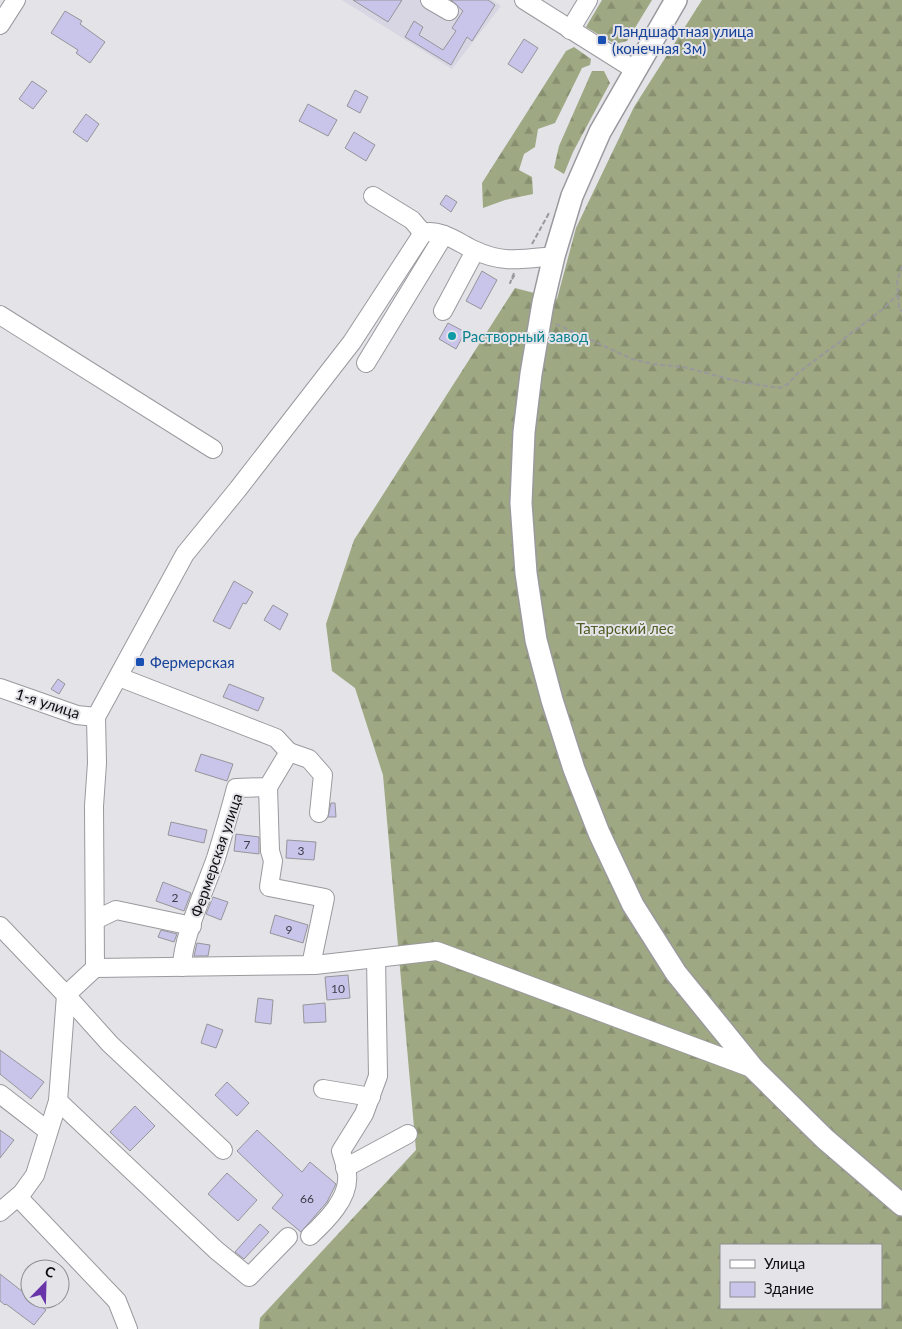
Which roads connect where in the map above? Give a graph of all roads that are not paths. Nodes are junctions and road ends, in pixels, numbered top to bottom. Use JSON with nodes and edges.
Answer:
{"nodes":[{"id":1,"x":16,"y":0,"type":"edge"},
{"id":2,"x":430,"y":0,"type":"edge"},
{"id":3,"x":524,"y":0,"type":"edge"},
{"id":4,"x":588,"y":0,"type":"edge"},
{"id":5,"x":676,"y":0,"type":"edge"},
{"id":6,"x":449,"y":11,"type":"dead end"},
{"id":7,"x":0,"y":25,"type":"edge"},
{"id":8,"x":570,"y":30,"type":"junction"},
{"id":9,"x":635,"y":70,"type":"junction"},
{"id":10,"x":373,"y":196,"type":"dead end"},
{"id":11,"x":423,"y":233,"type":"junction"},
{"id":12,"x":444,"y":235,"type":"junction"},
{"id":13,"x":475,"y":251,"type":"junction"},
{"id":14,"x":554,"y":256,"type":"junction"},
{"id":15,"x":443,"y":311,"type":"dead end"},
{"id":16,"x":0,"y":315,"type":"edge"},
{"id":17,"x":366,"y":363,"type":"dead end"},
{"id":18,"x":213,"y":449,"type":"dead end"},
{"id":19,"x":119,"y":678,"type":"junction"},
{"id":20,"x":0,"y":688,"type":"edge"},
{"id":21,"x":96,"y":717,"type":"junction"},
{"id":22,"x":289,"y":752,"type":"junction"},
{"id":23,"x":268,"y":787,"type":"junction"},
{"id":24,"x":319,"y":813,"type":"dead end"},
{"id":25,"x":95,"y":920,"type":"junction"},
{"id":26,"x":0,"y":926,"type":"edge"},
{"id":27,"x":192,"y":926,"type":"junction"},
{"id":28,"x":376,"y":958,"type":"junction"},
{"id":29,"x":311,"y":965,"type":"junction"},
{"id":30,"x":182,"y":967,"type":"junction"},
{"id":31,"x":96,"y":968,"type":"junction"},
{"id":32,"x":66,"y":995,"type":"junction"},
{"id":33,"x":754,"y":1069,"type":"junction"},
{"id":34,"x":323,"y":1089,"type":"dead end"},
{"id":35,"x":0,"y":1094,"type":"edge"},
{"id":36,"x":371,"y":1097,"type":"junction"},
{"id":37,"x":58,"y":1101,"type":"junction"},
{"id":38,"x":48,"y":1131,"type":"junction"},
{"id":39,"x":408,"y":1134,"type":"dead end"},
{"id":40,"x":223,"y":1150,"type":"dead end"},
{"id":41,"x":345,"y":1168,"type":"junction"},
{"id":42,"x":18,"y":1197,"type":"junction"},
{"id":43,"x":902,"y":1205,"type":"edge"},
{"id":44,"x":0,"y":1212,"type":"edge"},
{"id":45,"x":310,"y":1236,"type":"dead end"},
{"id":46,"x":288,"y":1237,"type":"dead end"},
{"id":47,"x":128,"y":1329,"type":"edge"}],
"edges":[{"from":1,"to":7,"type":"street"},
{"from":2,"to":6,"type":"street"},
{"from":3,"to":8,"type":"street"},
{"from":4,"to":8,"type":"street"},
{"from":5,"to":9,"type":"main road"},
{"from":8,"to":9,"type":"street"},
{"from":9,"to":14,"type":"main road"},
{"from":10,"to":11,"type":"street"},
{"from":11,"to":12,"type":"street"},
{"from":11,"to":19,"type":"street"},
{"from":12,"to":13,"type":"street"},
{"from":12,"to":17,"type":"street"},
{"from":13,"to":14,"type":"street"},
{"from":13,"to":15,"type":"street"},
{"from":14,"to":33,"type":"main road"},
{"from":16,"to":18,"type":"street"},
{"from":19,"to":21,"type":"street"},
{"from":19,"to":22,"type":"street"},
{"from":20,"to":21,"type":"street","name":"1-я улица"},
{"from":21,"to":25,"type":"street"},
{"from":22,"to":23,"type":"street"},
{"from":22,"to":24,"type":"street"},
{"from":23,"to":27,"type":"street","name":"Фермерская улица"},
{"from":23,"to":29,"type":"street"},
{"from":25,"to":27,"type":"street"},
{"from":25,"to":31,"type":"street"},
{"from":26,"to":32,"type":"street"},
{"from":27,"to":30,"type":"street","name":"Фермерская улица"},
{"from":28,"to":29,"type":"street"},
{"from":28,"to":33,"type":"street"},
{"from":28,"to":36,"type":"street"},
{"from":29,"to":30,"type":"street"},
{"from":30,"to":31,"type":"street"},
{"from":31,"to":32,"type":"street"},
{"from":32,"to":37,"type":"street"},
{"from":32,"to":40,"type":"street"},
{"from":33,"to":43,"type":"main road"},
{"from":34,"to":36,"type":"street"},
{"from":35,"to":38,"type":"street"},
{"from":36,"to":41,"type":"street"},
{"from":37,"to":38,"type":"street"},
{"from":37,"to":46,"type":"street"},
{"from":38,"to":42,"type":"street"},
{"from":39,"to":41,"type":"street"},
{"from":41,"to":45,"type":"street"},
{"from":42,"to":44,"type":"street"},
{"from":42,"to":47,"type":"street"}]}
